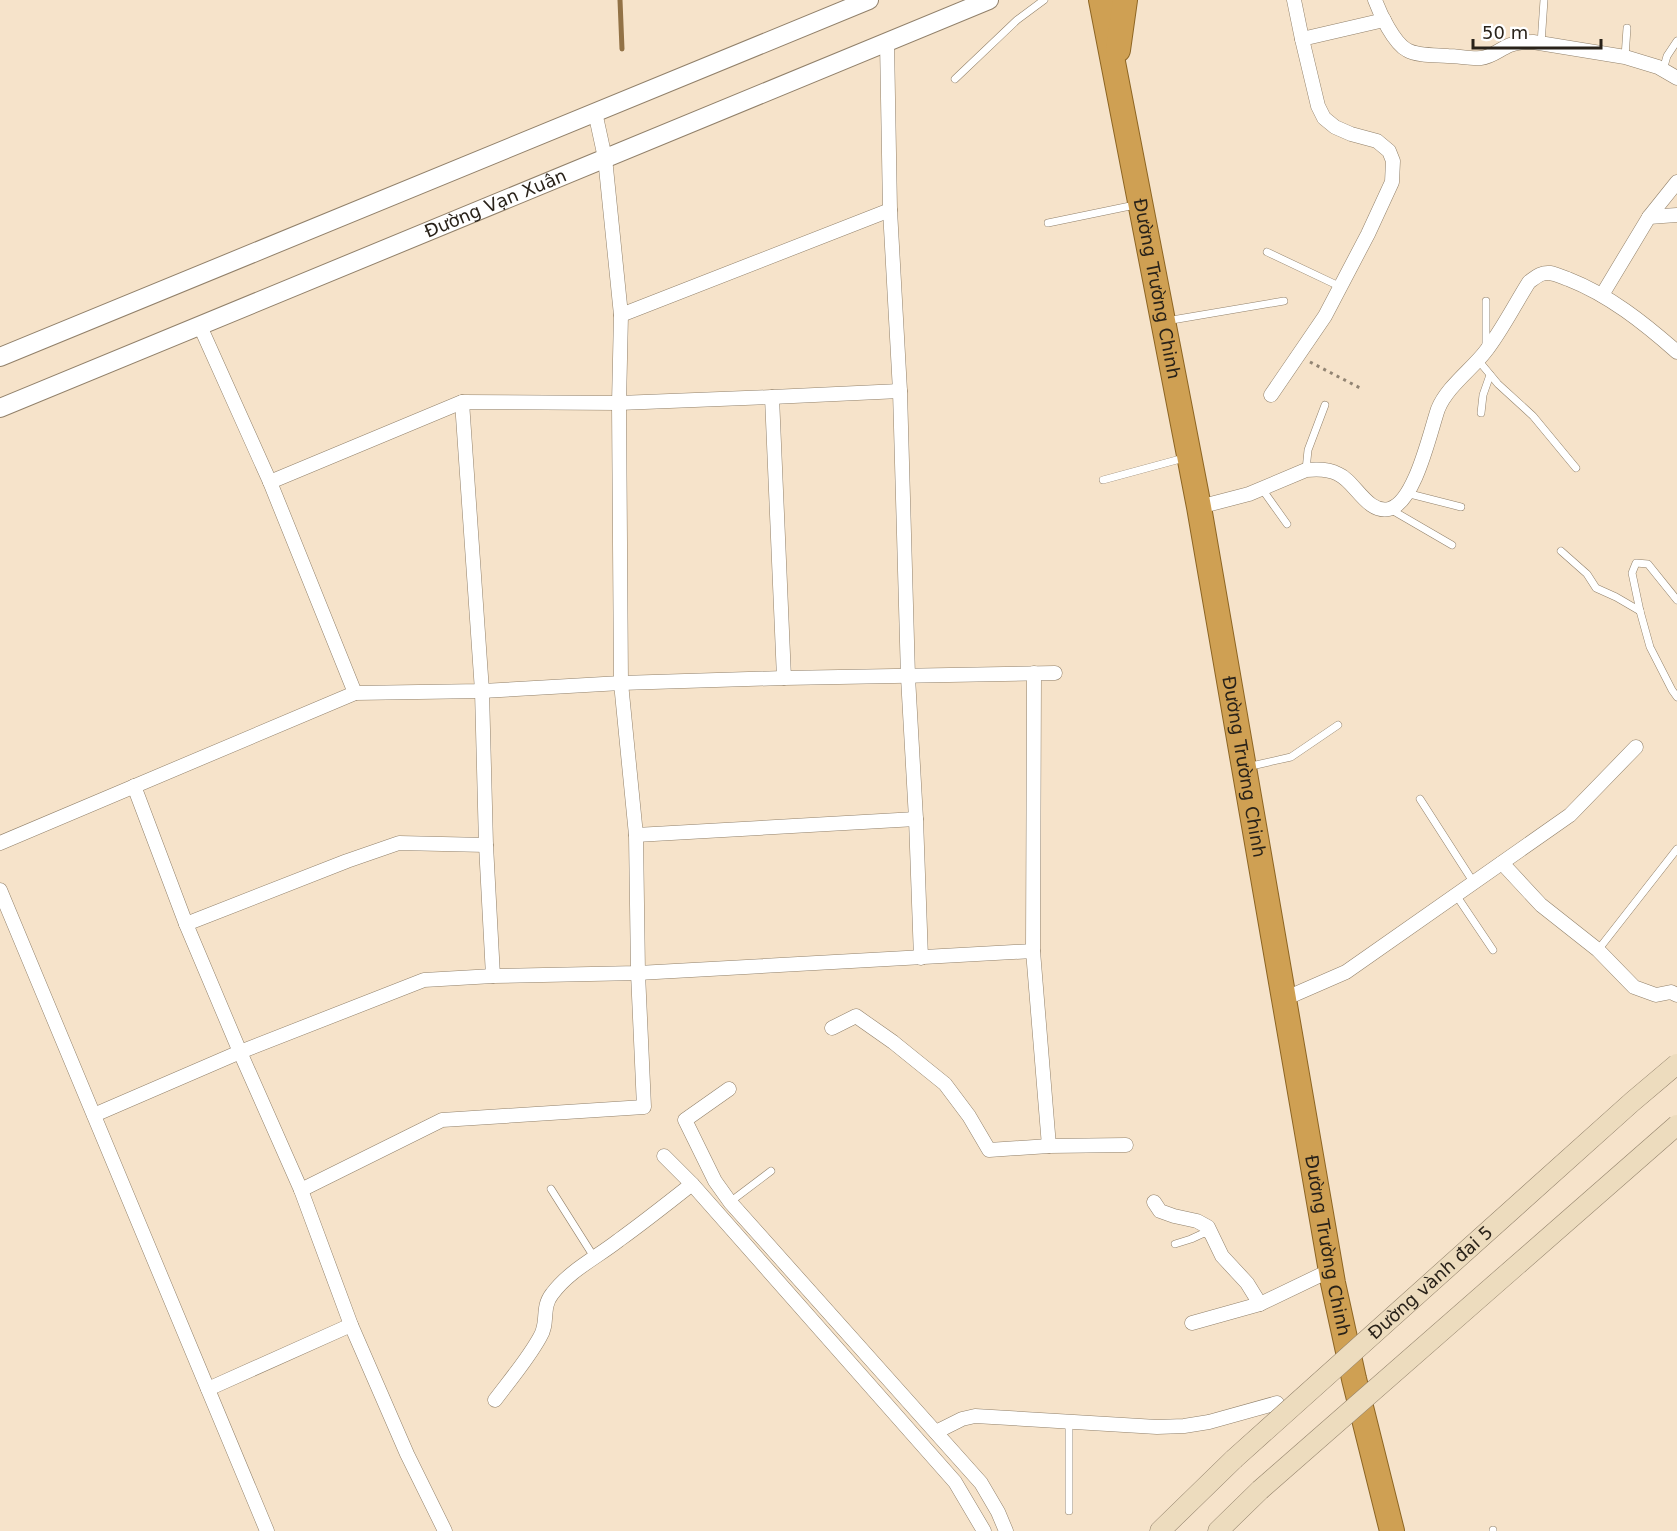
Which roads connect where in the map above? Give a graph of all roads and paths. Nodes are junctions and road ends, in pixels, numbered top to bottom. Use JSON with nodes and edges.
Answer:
{"nodes":[{"id":1,"x":869,"y":0,"type":"edge"},
{"id":2,"x":989,"y":0,"type":"edge"},
{"id":3,"x":1044,"y":0,"type":"edge"},
{"id":4,"x":1101,"y":0,"type":"edge"},
{"id":5,"x":1125,"y":0,"type":"edge"},
{"id":6,"x":1294,"y":0,"type":"edge"},
{"id":7,"x":1375,"y":0,"type":"edge"},
{"id":8,"x":1544,"y":0,"type":"edge"},
{"id":9,"x":1384,"y":20,"type":"junction"},
{"id":10,"x":1627,"y":28,"type":"dead end"},
{"id":11,"x":1302,"y":39,"type":"junction"},
{"id":12,"x":1677,"y":41,"type":"edge"},
{"id":13,"x":887,"y":42,"type":"junction"},
{"id":14,"x":1541,"y":44,"type":"junction"},
{"id":15,"x":1625,"y":57,"type":"junction"},
{"id":16,"x":1663,"y":70,"type":"junction"},
{"id":17,"x":1115,"y":73,"type":"junction"},
{"id":18,"x":1677,"y":78,"type":"edge"},
{"id":19,"x":955,"y":79,"type":"dead end"},
{"id":20,"x":595,"y":112,"type":"junction"},
{"id":21,"x":605,"y":158,"type":"junction"},
{"id":22,"x":1677,"y":182,"type":"edge"},
{"id":23,"x":1141,"y":203,"type":"junction"},
{"id":24,"x":890,"y":210,"type":"junction"},
{"id":25,"x":1677,"y":215,"type":"edge"},
{"id":26,"x":1648,"y":217,"type":"junction"},
{"id":27,"x":1048,"y":223,"type":"dead end"},
{"id":28,"x":1267,"y":252,"type":"dead end"},
{"id":29,"x":1341,"y":287,"type":"junction"},
{"id":30,"x":1602,"y":295,"type":"junction"},
{"id":31,"x":1284,"y":301,"type":"dead end"},
{"id":32,"x":1486,"y":302,"type":"dead end"},
{"id":33,"x":621,"y":315,"type":"junction"},
{"id":34,"x":1164,"y":321,"type":"junction"},
{"id":35,"x":200,"y":326,"type":"junction"},
{"id":36,"x":1677,"y":352,"type":"edge"},
{"id":37,"x":1298,"y":356,"type":"junction"},
{"id":38,"x":1482,"y":356,"type":"junction"},
{"id":39,"x":0,"y":357,"type":"edge"},
{"id":40,"x":1490,"y":375,"type":"junction"},
{"id":41,"x":1362,"y":389,"type":"dead end"},
{"id":42,"x":900,"y":391,"type":"junction"},
{"id":43,"x":1271,"y":395,"type":"dead end"},
{"id":44,"x":772,"y":398,"type":"junction"},
{"id":45,"x":462,"y":402,"type":"junction"},
{"id":46,"x":619,"y":403,"type":"junction"},
{"id":47,"x":1325,"y":405,"type":"dead end"},
{"id":48,"x":0,"y":408,"type":"edge"},
{"id":49,"x":1481,"y":413,"type":"dead end"},
{"id":50,"x":1190,"y":457,"type":"junction"},
{"id":51,"x":1576,"y":468,"type":"dead end"},
{"id":52,"x":1306,"y":470,"type":"junction"},
{"id":53,"x":1102,"y":480,"type":"dead end"},
{"id":54,"x":270,"y":482,"type":"junction"},
{"id":55,"x":1262,"y":489,"type":"junction"},
{"id":56,"x":1406,"y":493,"type":"junction"},
{"id":57,"x":1199,"y":507,"type":"junction"},
{"id":58,"x":1461,"y":507,"type":"dead end"},
{"id":59,"x":1390,"y":509,"type":"junction"},
{"id":60,"x":1287,"y":524,"type":"dead end"},
{"id":61,"x":1452,"y":545,"type":"dead end"},
{"id":62,"x":1561,"y":551,"type":"dead end"},
{"id":63,"x":1677,"y":600,"type":"edge"},
{"id":64,"x":1640,"y":611,"type":"junction"},
{"id":65,"x":1034,"y":673,"type":"junction"},
{"id":66,"x":1055,"y":673,"type":"dead end"},
{"id":67,"x":908,"y":677,"type":"junction"},
{"id":68,"x":784,"y":678,"type":"junction"},
{"id":69,"x":621,"y":683,"type":"junction"},
{"id":70,"x":482,"y":691,"type":"junction"},
{"id":71,"x":355,"y":693,"type":"junction"},
{"id":72,"x":1677,"y":697,"type":"edge"},
{"id":73,"x":1338,"y":725,"type":"dead end"},
{"id":74,"x":1636,"y":747,"type":"dead end"},
{"id":75,"x":1244,"y":767,"type":"junction"},
{"id":76,"x":134,"y":786,"type":"junction"},
{"id":77,"x":1420,"y":799,"type":"dead end"},
{"id":78,"x":916,"y":819,"type":"junction"},
{"id":79,"x":636,"y":835,"type":"junction"},
{"id":80,"x":0,"y":843,"type":"edge"},
{"id":81,"x":486,"y":845,"type":"junction"},
{"id":82,"x":1677,"y":849,"type":"edge"},
{"id":83,"x":1502,"y":863,"type":"junction"},
{"id":84,"x":1474,"y":883,"type":"junction"},
{"id":85,"x":0,"y":890,"type":"edge"},
{"id":86,"x":1456,"y":895,"type":"junction"},
{"id":87,"x":186,"y":924,"type":"junction"},
{"id":88,"x":1493,"y":950,"type":"dead end"},
{"id":89,"x":1598,"y":950,"type":"junction"},
{"id":90,"x":1033,"y":951,"type":"junction"},
{"id":91,"x":921,"y":958,"type":"junction"},
{"id":92,"x":638,"y":973,"type":"junction"},
{"id":93,"x":493,"y":976,"type":"junction"},
{"id":94,"x":1677,"y":995,"type":"edge"},
{"id":95,"x":1284,"y":999,"type":"junction"},
{"id":96,"x":832,"y":1028,"type":"dead end"},
{"id":97,"x":240,"y":1052,"type":"junction"},
{"id":98,"x":1677,"y":1064,"type":"edge"},
{"id":99,"x":729,"y":1089,"type":"dead end"},
{"id":100,"x":94,"y":1115,"type":"junction"},
{"id":101,"x":1677,"y":1125,"type":"edge"},
{"id":102,"x":1126,"y":1145,"type":"dead end"},
{"id":103,"x":1049,"y":1146,"type":"junction"},
{"id":104,"x":664,"y":1156,"type":"dead end"},
{"id":105,"x":771,"y":1171,"type":"dead end"},
{"id":106,"x":692,"y":1184,"type":"junction"},
{"id":107,"x":551,"y":1189,"type":"dead end"},
{"id":108,"x":300,"y":1190,"type":"junction"},
{"id":109,"x":730,"y":1202,"type":"junction"},
{"id":110,"x":1154,"y":1202,"type":"dead end"},
{"id":111,"x":1214,"y":1237,"type":"junction"},
{"id":112,"x":1175,"y":1244,"type":"dead end"},
{"id":113,"x":594,"y":1257,"type":"junction"},
{"id":114,"x":1331,"y":1269,"type":"junction"},
{"id":115,"x":1260,"y":1304,"type":"junction"},
{"id":116,"x":1192,"y":1323,"type":"dead end"},
{"id":117,"x":351,"y":1325,"type":"junction"},
{"id":118,"x":208,"y":1389,"type":"junction"},
{"id":119,"x":495,"y":1400,"type":"dead end"},
{"id":120,"x":1277,"y":1403,"type":"dead end"},
{"id":121,"x":1070,"y":1422,"type":"junction"},
{"id":122,"x":936,"y":1432,"type":"junction"},
{"id":123,"x":1069,"y":1511,"type":"dead end"},
{"id":124,"x":267,"y":1531,"type":"edge"},
{"id":125,"x":445,"y":1531,"type":"edge"},
{"id":126,"x":984,"y":1531,"type":"edge"},
{"id":127,"x":1006,"y":1531,"type":"edge"},
{"id":128,"x":1160,"y":1531,"type":"edge"},
{"id":129,"x":1218,"y":1531,"type":"edge"},
{"id":130,"x":1392,"y":1531,"type":"edge"}],
"edges":[{"from":1,"to":20,"type":"street"},
{"from":2,"to":13,"type":"street","name":"Đường Vạn Xuân"},
{"from":3,"to":19,"type":"lane"},
{"from":4,"to":17,"type":"highway","name":"Đường Trường Chinh"},
{"from":5,"to":17,"type":"highway"},
{"from":6,"to":11,"type":"street"},
{"from":7,"to":9,"type":"street"},
{"from":8,"to":14,"type":"lane"},
{"from":9,"to":11,"type":"street"},
{"from":9,"to":14,"type":"street"},
{"from":10,"to":15,"type":"lane"},
{"from":11,"to":29,"type":"street"},
{"from":12,"to":16,"type":"lane"},
{"from":13,"to":21,"type":"street","name":"Đường Vạn Xuân"},
{"from":13,"to":24,"type":"street"},
{"from":14,"to":15,"type":"street"},
{"from":15,"to":16,"type":"street"},
{"from":16,"to":18,"type":"street"},
{"from":17,"to":23,"type":"highway","name":"Đường Trường Chinh"},
{"from":20,"to":21,"type":"street"},
{"from":20,"to":39,"type":"street"},
{"from":21,"to":33,"type":"street"},
{"from":21,"to":35,"type":"street","name":"Đường Vạn Xuân"},
{"from":22,"to":26,"type":"street"},
{"from":23,"to":27,"type":"lane"},
{"from":23,"to":34,"type":"highway","name":"Đường Trường Chinh"},
{"from":24,"to":33,"type":"street"},
{"from":24,"to":42,"type":"street"},
{"from":25,"to":26,"type":"street"},
{"from":26,"to":30,"type":"street"},
{"from":28,"to":29,"type":"lane"},
{"from":29,"to":37,"type":"street"},
{"from":30,"to":36,"type":"street"},
{"from":30,"to":38,"type":"street"},
{"from":31,"to":34,"type":"lane"},
{"from":32,"to":38,"type":"lane"},
{"from":33,"to":46,"type":"street"},
{"from":34,"to":50,"type":"highway","name":"Đường Trường Chinh"},
{"from":35,"to":48,"type":"street","name":"Đường Vạn Xuân"},
{"from":35,"to":54,"type":"street"},
{"from":37,"to":41,"type":"path"},
{"from":37,"to":43,"type":"street"},
{"from":38,"to":40,"type":"lane"},
{"from":38,"to":56,"type":"street"},
{"from":40,"to":49,"type":"lane"},
{"from":40,"to":51,"type":"lane"},
{"from":42,"to":44,"type":"street"},
{"from":42,"to":67,"type":"street"},
{"from":44,"to":46,"type":"street"},
{"from":44,"to":68,"type":"street"},
{"from":45,"to":46,"type":"street"},
{"from":45,"to":54,"type":"street"},
{"from":45,"to":70,"type":"street"},
{"from":46,"to":69,"type":"street"},
{"from":47,"to":52,"type":"lane"},
{"from":50,"to":53,"type":"lane"},
{"from":50,"to":57,"type":"highway","name":"Đường Trường Chinh"},
{"from":52,"to":55,"type":"street"},
{"from":52,"to":59,"type":"street"},
{"from":54,"to":71,"type":"street"},
{"from":55,"to":57,"type":"street"},
{"from":55,"to":60,"type":"lane"},
{"from":56,"to":58,"type":"lane"},
{"from":56,"to":59,"type":"street"},
{"from":57,"to":75,"type":"highway","name":"Đường Trường Chinh"},
{"from":59,"to":61,"type":"lane"},
{"from":62,"to":64,"type":"lane"},
{"from":63,"to":64,"type":"lane"},
{"from":64,"to":72,"type":"lane"},
{"from":65,"to":66,"type":"street"},
{"from":65,"to":67,"type":"street"},
{"from":65,"to":90,"type":"street"},
{"from":67,"to":68,"type":"street"},
{"from":67,"to":78,"type":"street"},
{"from":68,"to":69,"type":"street"},
{"from":69,"to":70,"type":"street"},
{"from":69,"to":79,"type":"street"},
{"from":70,"to":71,"type":"street"},
{"from":70,"to":81,"type":"street"},
{"from":71,"to":76,"type":"street"},
{"from":73,"to":75,"type":"lane"},
{"from":74,"to":83,"type":"street"},
{"from":75,"to":95,"type":"highway","name":"Đường Trường Chinh"},
{"from":76,"to":80,"type":"street"},
{"from":76,"to":87,"type":"street"},
{"from":77,"to":84,"type":"lane"},
{"from":78,"to":79,"type":"street"},
{"from":78,"to":91,"type":"street"},
{"from":79,"to":92,"type":"street"},
{"from":81,"to":87,"type":"street"},
{"from":81,"to":93,"type":"street"},
{"from":82,"to":89,"type":"lane"},
{"from":83,"to":84,"type":"street"},
{"from":83,"to":89,"type":"street"},
{"from":84,"to":86,"type":"street"},
{"from":85,"to":100,"type":"street"},
{"from":86,"to":88,"type":"lane"},
{"from":86,"to":95,"type":"street"},
{"from":87,"to":97,"type":"street"},
{"from":89,"to":94,"type":"street"},
{"from":90,"to":91,"type":"street"},
{"from":90,"to":103,"type":"street"},
{"from":91,"to":92,"type":"street"},
{"from":92,"to":93,"type":"street"},
{"from":92,"to":108,"type":"street"},
{"from":93,"to":97,"type":"street"},
{"from":95,"to":114,"type":"highway","name":"Đường Trường Chinh"},
{"from":96,"to":103,"type":"street"},
{"from":97,"to":100,"type":"street"},
{"from":97,"to":108,"type":"street"},
{"from":98,"to":128,"type":"main road","name":"Đường vành đai 5","bridge":true},
{"from":99,"to":109,"type":"street"},
{"from":100,"to":118,"type":"street"},
{"from":101,"to":129,"type":"main road","bridge":true},
{"from":102,"to":103,"type":"street"},
{"from":104,"to":106,"type":"street"},
{"from":105,"to":109,"type":"lane"},
{"from":106,"to":113,"type":"street"},
{"from":106,"to":126,"type":"street"},
{"from":107,"to":113,"type":"lane"},
{"from":108,"to":117,"type":"street"},
{"from":109,"to":122,"type":"street"},
{"from":110,"to":111,"type":"street"},
{"from":111,"to":112,"type":"lane"},
{"from":111,"to":115,"type":"street"},
{"from":113,"to":119,"type":"street"},
{"from":114,"to":115,"type":"street"},
{"from":114,"to":130,"type":"highway","name":"Đường Trường Chinh"},
{"from":115,"to":116,"type":"street"},
{"from":117,"to":118,"type":"street"},
{"from":117,"to":125,"type":"street"},
{"from":118,"to":124,"type":"street"},
{"from":120,"to":121,"type":"street"},
{"from":121,"to":122,"type":"street"},
{"from":121,"to":123,"type":"lane"},
{"from":122,"to":127,"type":"street"}]}
